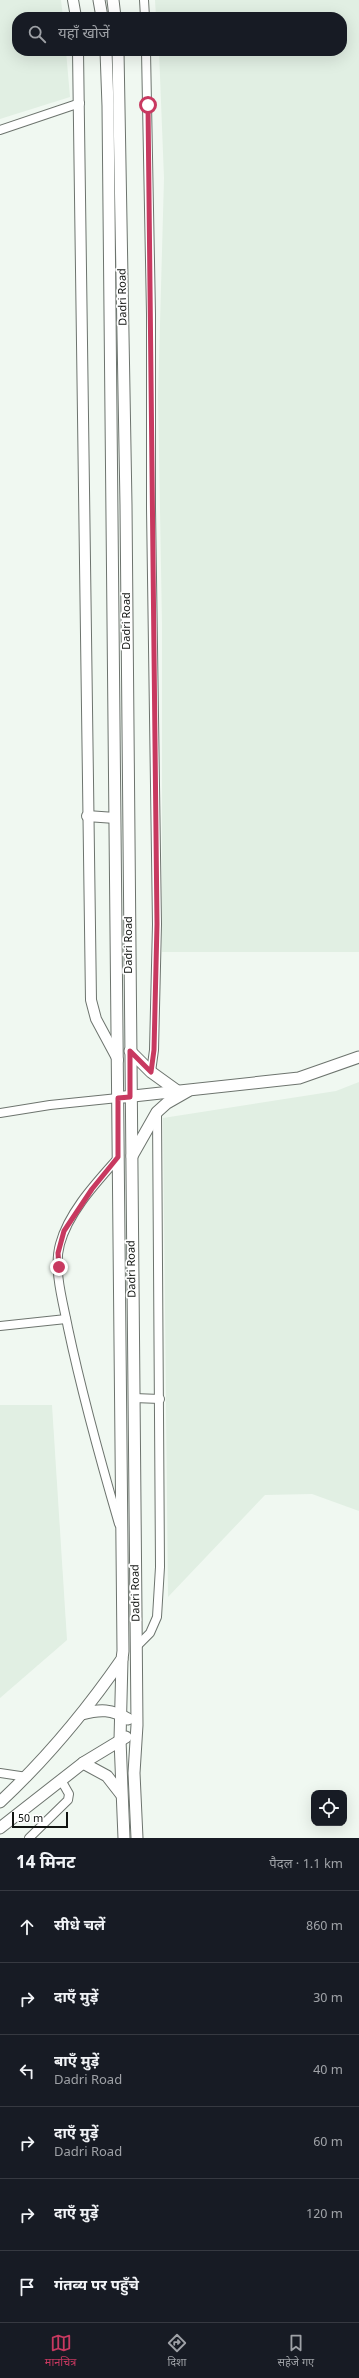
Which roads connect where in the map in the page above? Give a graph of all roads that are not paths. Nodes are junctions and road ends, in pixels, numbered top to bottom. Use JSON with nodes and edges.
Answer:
{"nodes":[{"id":1,"x":73,"y":0,"type":"edge"},
{"id":2,"x":100,"y":0,"type":"edge"},
{"id":3,"x":113,"y":0,"type":"edge"},
{"id":4,"x":144,"y":0,"type":"edge"},
{"id":5,"x":75,"y":12,"type":"edge"},
{"id":6,"x":101,"y":12,"type":"edge"},
{"id":7,"x":114,"y":12,"type":"edge"},
{"id":8,"x":145,"y":12,"type":"edge"},
{"id":9,"x":78,"y":56,"type":"edge"},
{"id":10,"x":106,"y":56,"type":"edge"},
{"id":11,"x":118,"y":56,"type":"edge"},
{"id":12,"x":146,"y":56,"type":"edge"},
{"id":13,"x":80,"y":103,"type":"junction"},
{"id":14,"x":0,"y":130,"type":"edge"},
{"id":15,"x":87,"y":816,"type":"junction"},
{"id":16,"x":115,"y":818,"type":"junction"},
{"id":17,"x":130,"y":1051,"type":"junction"},
{"id":18,"x":359,"y":1057,"type":"edge"},
{"id":19,"x":118,"y":1060,"type":"junction"},
{"id":20,"x":151,"y":1072,"type":"junction"},
{"id":21,"x":176,"y":1090,"type":"junction"},
{"id":22,"x":189,"y":1090,"type":"junction"},
{"id":23,"x":130,"y":1097,"type":"junction"},
{"id":24,"x":118,"y":1098,"type":"junction"},
{"id":25,"x":157,"y":1112,"type":"junction"},
{"id":26,"x":0,"y":1113,"type":"edge"},
{"id":27,"x":118,"y":1157,"type":"junction"},
{"id":28,"x":131,"y":1157,"type":"junction"},
{"id":29,"x":66,"y":1319,"type":"junction"},
{"id":30,"x":0,"y":1326,"type":"edge"},
{"id":31,"x":140,"y":1398,"type":"junction"},
{"id":32,"x":160,"y":1399,"type":"junction"},
{"id":33,"x":122,"y":1535,"type":"junction"},
{"id":34,"x":136,"y":1647,"type":"junction"},
{"id":35,"x":123,"y":1655,"type":"junction"},
{"id":36,"x":82,"y":1714,"type":"junction"},
{"id":37,"x":122,"y":1715,"type":"junction"},
{"id":38,"x":136,"y":1729,"type":"junction"},
{"id":39,"x":120,"y":1740,"type":"junction"},
{"id":40,"x":83,"y":1763,"type":"junction"},
{"id":41,"x":0,"y":1773,"type":"edge"},
{"id":42,"x":26,"y":1777,"type":"junction"},
{"id":43,"x":60,"y":1780,"type":"junction"},
{"id":44,"x":121,"y":1794,"type":"junction"},
{"id":45,"x":0,"y":1802,"type":"edge"},
{"id":46,"x":0,"y":1828,"type":"edge"},
{"id":47,"x":28,"y":1838,"type":"edge"},
{"id":48,"x":124,"y":1838,"type":"edge"},
{"id":49,"x":137,"y":1838,"type":"edge"}],
"edges":[{"from":1,"to":5,"type":"street"},
{"from":2,"to":6,"type":"main road"},
{"from":3,"to":7,"type":"main road"},
{"from":4,"to":8,"type":"street"},
{"from":9,"to":13,"type":"street"},
{"from":10,"to":16,"type":"main road","name":"Dadri Road"},
{"from":11,"to":17,"type":"main road","name":"Dadri Road"},
{"from":12,"to":20,"type":"street"},
{"from":13,"to":14,"type":"street"},
{"from":13,"to":15,"type":"street"},
{"from":15,"to":16,"type":"street"},
{"from":15,"to":19,"type":"street"},
{"from":16,"to":19,"type":"main road","name":"Dadri Road"},
{"from":17,"to":20,"type":"main road"},
{"from":17,"to":23,"type":"main road","name":"Dadri Road"},
{"from":18,"to":22,"type":"main road"},
{"from":19,"to":24,"type":"main road","name":"Dadri Road"},
{"from":20,"to":21,"type":"main road"},
{"from":21,"to":22,"type":"main road"},
{"from":21,"to":23,"type":"main road"},
{"from":22,"to":25,"type":"main road"},
{"from":23,"to":24,"type":"main road"},
{"from":23,"to":28,"type":"main road","name":"Dadri Road"},
{"from":24,"to":26,"type":"street"},
{"from":24,"to":27,"type":"main road","name":"Dadri Road"},
{"from":25,"to":28,"type":"main road"},
{"from":25,"to":32,"type":"street"},
{"from":27,"to":29,"type":"street"},
{"from":27,"to":33,"type":"main road","name":"Dadri Road"},
{"from":28,"to":31,"type":"main road","name":"Dadri Road"},
{"from":29,"to":30,"type":"street"},
{"from":29,"to":33,"type":"street"},
{"from":31,"to":32,"type":"street"},
{"from":31,"to":34,"type":"main road","name":"Dadri Road"},
{"from":32,"to":34,"type":"street"},
{"from":33,"to":35,"type":"main road","name":"Dadri Road"},
{"from":34,"to":38,"type":"main road","name":"Dadri Road"},
{"from":35,"to":36,"type":"main road"},
{"from":35,"to":37,"type":"main road","name":"Dadri Road"},
{"from":36,"to":37,"type":"main road"},
{"from":36,"to":42,"type":"main road"},
{"from":37,"to":38,"type":"main road"},
{"from":37,"to":39,"type":"main road","name":"Dadri Road"},
{"from":38,"to":39,"type":"main road"},
{"from":38,"to":49,"type":"main road","name":"Dadri Road"},
{"from":39,"to":40,"type":"main road"},
{"from":39,"to":44,"type":"main road","name":"Dadri Road"},
{"from":40,"to":43,"type":"main road"},
{"from":40,"to":44,"type":"main road"},
{"from":41,"to":42,"type":"street"},
{"from":42,"to":45,"type":"main road"},
{"from":43,"to":46,"type":"main road"},
{"from":43,"to":47,"type":"street"},
{"from":44,"to":48,"type":"main road","name":"Dadri Road"}]}
